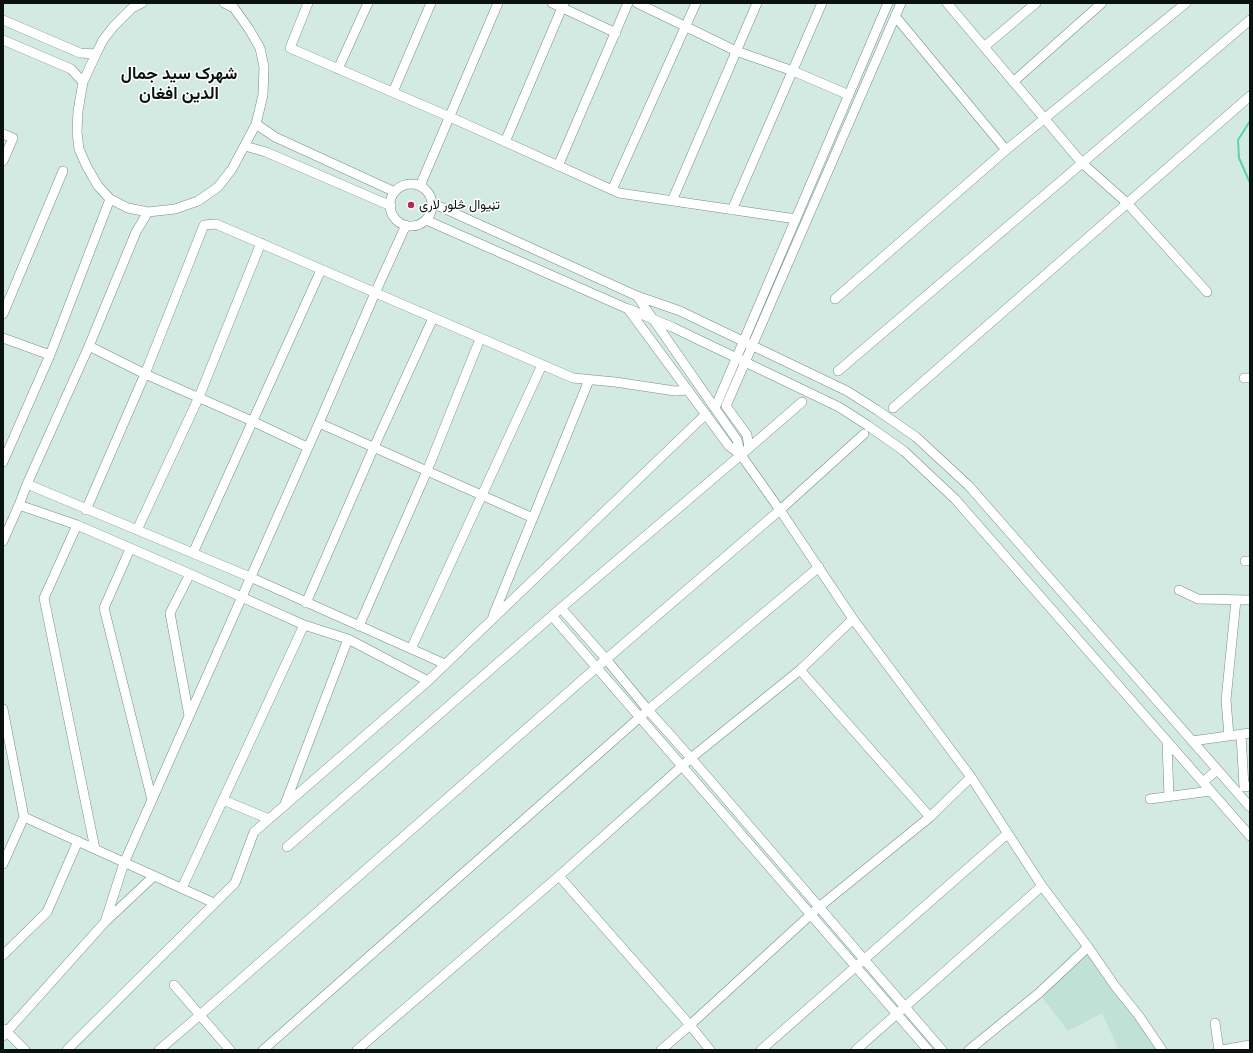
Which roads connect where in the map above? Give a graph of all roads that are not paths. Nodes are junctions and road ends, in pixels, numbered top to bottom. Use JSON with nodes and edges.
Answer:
{"nodes":[{"id":1,"x":142,"y":3,"type":"edge"},
{"id":2,"x":224,"y":3,"type":"edge"},
{"id":3,"x":308,"y":3,"type":"edge"},
{"id":4,"x":368,"y":3,"type":"edge"},
{"id":5,"x":431,"y":3,"type":"edge"},
{"id":6,"x":498,"y":3,"type":"edge"},
{"id":7,"x":552,"y":3,"type":"edge"},
{"id":8,"x":628,"y":3,"type":"edge"},
{"id":9,"x":637,"y":3,"type":"edge"},
{"id":10,"x":696,"y":3,"type":"edge"},
{"id":11,"x":757,"y":3,"type":"edge"},
{"id":12,"x":822,"y":3,"type":"edge"},
{"id":13,"x":888,"y":3,"type":"edge"},
{"id":14,"x":901,"y":3,"type":"edge"},
{"id":15,"x":946,"y":3,"type":"edge"},
{"id":16,"x":1036,"y":3,"type":"edge"},
{"id":17,"x":1102,"y":3,"type":"edge"},
{"id":18,"x":1186,"y":3,"type":"edge"},
{"id":19,"x":563,"y":5,"type":"edge"},
{"id":20,"x":235,"y":6,"type":"edge"},
{"id":21,"x":895,"y":16,"type":"junction"},
{"id":22,"x":3,"y":20,"type":"edge"},
{"id":23,"x":1250,"y":20,"type":"edge"},
{"id":24,"x":686,"y":26,"type":"junction"},
{"id":25,"x":616,"y":33,"type":"junction"},
{"id":26,"x":3,"y":40,"type":"edge"},
{"id":27,"x":984,"y":47,"type":"junction"},
{"id":28,"x":736,"y":51,"type":"junction"},
{"id":29,"x":96,"y":54,"type":"junction"},
{"id":30,"x":338,"y":69,"type":"junction"},
{"id":31,"x":793,"y":71,"type":"junction"},
{"id":32,"x":83,"y":82,"type":"junction"},
{"id":33,"x":1013,"y":82,"type":"junction"},
{"id":34,"x":392,"y":92,"type":"junction"},
{"id":35,"x":849,"y":95,"type":"junction"},
{"id":36,"x":1250,"y":96,"type":"edge"},
{"id":37,"x":450,"y":117,"type":"junction"},
{"id":38,"x":1045,"y":119,"type":"junction"},
{"id":39,"x":256,"y":124,"type":"junction"},
{"id":40,"x":3,"y":134,"type":"edge"},
{"id":41,"x":505,"y":142,"type":"junction"},
{"id":42,"x":245,"y":146,"type":"junction"},
{"id":43,"x":1006,"y":150,"type":"junction"},
{"id":44,"x":3,"y":161,"type":"edge"},
{"id":45,"x":1082,"y":163,"type":"junction"},
{"id":46,"x":558,"y":166,"type":"junction"},
{"id":47,"x":63,"y":171,"type":"dead end"},
{"id":48,"x":420,"y":186,"type":"junction"},
{"id":49,"x":612,"y":190,"type":"junction"},
{"id":50,"x":395,"y":192,"type":"junction"},
{"id":51,"x":110,"y":199,"type":"junction"},
{"id":52,"x":672,"y":201,"type":"junction"},
{"id":53,"x":432,"y":203,"type":"junction"},
{"id":54,"x":1127,"y":204,"type":"junction"},
{"id":55,"x":391,"y":206,"type":"junction"},
{"id":56,"x":732,"y":210,"type":"junction"},
{"id":57,"x":148,"y":212,"type":"junction"},
{"id":58,"x":796,"y":219,"type":"junction"},
{"id":59,"x":426,"y":220,"type":"junction"},
{"id":60,"x":406,"y":225,"type":"junction"},
{"id":61,"x":261,"y":243,"type":"junction"},
{"id":62,"x":321,"y":270,"type":"junction"},
{"id":63,"x":1207,"y":292,"type":"dead end"},
{"id":64,"x":375,"y":293,"type":"junction"},
{"id":65,"x":637,"y":296,"type":"junction"},
{"id":66,"x":835,"y":299,"type":"dead end"},
{"id":67,"x":628,"y":308,"type":"junction"},
{"id":68,"x":3,"y":314,"type":"edge"},
{"id":69,"x":433,"y":318,"type":"junction"},
{"id":70,"x":654,"y":319,"type":"junction"},
{"id":71,"x":3,"y":338,"type":"edge"},
{"id":72,"x":480,"y":339,"type":"junction"},
{"id":73,"x":744,"y":341,"type":"junction"},
{"id":74,"x":89,"y":346,"type":"junction"},
{"id":75,"x":753,"y":346,"type":"junction"},
{"id":76,"x":50,"y":355,"type":"junction"},
{"id":77,"x":736,"y":358,"type":"junction"},
{"id":78,"x":745,"y":362,"type":"junction"},
{"id":79,"x":542,"y":365,"type":"junction"},
{"id":80,"x":838,"y":371,"type":"dead end"},
{"id":81,"x":145,"y":374,"type":"junction"},
{"id":82,"x":589,"y":380,"type":"junction"},
{"id":83,"x":688,"y":390,"type":"junction"},
{"id":84,"x":199,"y":398,"type":"junction"},
{"id":85,"x":802,"y":402,"type":"dead end"},
{"id":86,"x":715,"y":408,"type":"junction"},
{"id":87,"x":893,"y":408,"type":"dead end"},
{"id":88,"x":706,"y":414,"type":"junction"},
{"id":89,"x":252,"y":421,"type":"junction"},
{"id":90,"x":319,"y":423,"type":"junction"},
{"id":91,"x":864,"y":434,"type":"dead end"},
{"id":92,"x":307,"y":447,"type":"junction"},
{"id":93,"x":374,"y":447,"type":"junction"},
{"id":94,"x":749,"y":448,"type":"junction"},
{"id":95,"x":741,"y":455,"type":"junction"},
{"id":96,"x":3,"y":462,"type":"edge"},
{"id":97,"x":427,"y":471,"type":"junction"},
{"id":98,"x":27,"y":484,"type":"junction"},
{"id":99,"x":481,"y":495,"type":"junction"},
{"id":100,"x":19,"y":505,"type":"junction"},
{"id":101,"x":86,"y":510,"type":"junction"},
{"id":102,"x":780,"y":510,"type":"junction"},
{"id":103,"x":533,"y":518,"type":"junction"},
{"id":104,"x":77,"y":525,"type":"junction"},
{"id":105,"x":137,"y":530,"type":"junction"},
{"id":106,"x":3,"y":541,"type":"edge"},
{"id":107,"x":130,"y":549,"type":"junction"},
{"id":108,"x":193,"y":553,"type":"junction"},
{"id":109,"x":819,"y":567,"type":"junction"},
{"id":110,"x":190,"y":574,"type":"junction"},
{"id":111,"x":250,"y":577,"type":"junction"},
{"id":112,"x":1179,"y":590,"type":"dead end"},
{"id":113,"x":242,"y":596,"type":"junction"},
{"id":114,"x":1236,"y":600,"type":"junction"},
{"id":115,"x":1250,"y":600,"type":"edge"},
{"id":116,"x":306,"y":603,"type":"junction"},
{"id":117,"x":561,"y":608,"type":"junction"},
{"id":118,"x":552,"y":616,"type":"junction"},
{"id":119,"x":492,"y":619,"type":"junction"},
{"id":120,"x":853,"y":619,"type":"junction"},
{"id":121,"x":304,"y":624,"type":"junction"},
{"id":122,"x":359,"y":626,"type":"junction"},
{"id":123,"x":348,"y":639,"type":"junction"},
{"id":124,"x":411,"y":649,"type":"junction"},
{"id":125,"x":606,"y":659,"type":"junction"},
{"id":126,"x":445,"y":664,"type":"junction"},
{"id":127,"x":596,"y":667,"type":"junction"},
{"id":128,"x":800,"y":670,"type":"junction"},
{"id":129,"x":428,"y":681,"type":"junction"},
{"id":130,"x":3,"y":709,"type":"edge"},
{"id":131,"x":648,"y":710,"type":"junction"},
{"id":132,"x":189,"y":716,"type":"junction"},
{"id":133,"x":640,"y":717,"type":"junction"},
{"id":134,"x":1246,"y":734,"type":"edge"},
{"id":135,"x":1229,"y":736,"type":"junction"},
{"id":136,"x":1167,"y":741,"type":"junction"},
{"id":137,"x":1192,"y":741,"type":"junction"},
{"id":138,"x":692,"y":758,"type":"junction"},
{"id":139,"x":682,"y":766,"type":"junction"},
{"id":140,"x":1217,"y":770,"type":"junction"},
{"id":141,"x":971,"y":777,"type":"junction"},
{"id":142,"x":1203,"y":782,"type":"junction"},
{"id":143,"x":1250,"y":786,"type":"edge"},
{"id":144,"x":1211,"y":791,"type":"junction"},
{"id":145,"x":1169,"y":797,"type":"junction"},
{"id":146,"x":1150,"y":799,"type":"dead end"},
{"id":147,"x":152,"y":800,"type":"junction"},
{"id":148,"x":223,"y":800,"type":"junction"},
{"id":149,"x":284,"y":805,"type":"junction"},
{"id":150,"x":1250,"y":807,"type":"edge"},
{"id":151,"x":24,"y":817,"type":"junction"},
{"id":152,"x":930,"y":817,"type":"junction"},
{"id":153,"x":269,"y":819,"type":"junction"},
{"id":154,"x":1007,"y":834,"type":"junction"},
{"id":155,"x":1250,"y":836,"type":"edge"},
{"id":156,"x":78,"y":841,"type":"junction"},
{"id":157,"x":287,"y":847,"type":"dead end"},
{"id":158,"x":95,"y":849,"type":"junction"},
{"id":159,"x":124,"y":863,"type":"junction"},
{"id":160,"x":3,"y":864,"type":"edge"},
{"id":161,"x":154,"y":876,"type":"junction"},
{"id":162,"x":559,"y":876,"type":"junction"},
{"id":163,"x":1042,"y":886,"type":"junction"},
{"id":164,"x":182,"y":888,"type":"junction"},
{"id":165,"x":214,"y":903,"type":"junction"},
{"id":166,"x":819,"y":907,"type":"junction"},
{"id":167,"x":811,"y":915,"type":"junction"},
{"id":168,"x":105,"y":922,"type":"junction"},
{"id":169,"x":1088,"y":947,"type":"junction"},
{"id":170,"x":3,"y":955,"type":"edge"},
{"id":171,"x":865,"y":959,"type":"junction"},
{"id":172,"x":856,"y":967,"type":"junction"},
{"id":173,"x":174,"y":985,"type":"dead end"},
{"id":174,"x":905,"y":1006,"type":"junction"},
{"id":175,"x":896,"y":1014,"type":"junction"},
{"id":176,"x":200,"y":1016,"type":"junction"},
{"id":177,"x":1215,"y":1022,"type":"dead end"},
{"id":178,"x":690,"y":1025,"type":"junction"},
{"id":179,"x":4,"y":1032,"type":"edge"},
{"id":180,"x":1250,"y":1045,"type":"edge"},
{"id":181,"x":25,"y":1050,"type":"edge"},
{"id":182,"x":67,"y":1050,"type":"edge"},
{"id":183,"x":159,"y":1050,"type":"edge"},
{"id":184,"x":230,"y":1050,"type":"edge"},
{"id":185,"x":263,"y":1050,"type":"edge"},
{"id":186,"x":357,"y":1050,"type":"edge"},
{"id":187,"x":661,"y":1050,"type":"edge"},
{"id":188,"x":710,"y":1050,"type":"edge"},
{"id":189,"x":761,"y":1050,"type":"edge"},
{"id":190,"x":856,"y":1050,"type":"edge"},
{"id":191,"x":928,"y":1050,"type":"edge"},
{"id":192,"x":942,"y":1050,"type":"edge"},
{"id":193,"x":969,"y":1050,"type":"edge"},
{"id":194,"x":1162,"y":1050,"type":"edge"},
{"id":195,"x":1221,"y":1050,"type":"edge"}],
"edges":[{"from":1,"to":29,"type":"street"},
{"from":2,"to":20,"type":"street"},
{"from":3,"to":30,"type":"street"},
{"from":4,"to":30,"type":"street"},
{"from":5,"to":34,"type":"street"},
{"from":6,"to":37,"type":"street"},
{"from":7,"to":19,"type":"street"},
{"from":8,"to":25,"type":"street"},
{"from":9,"to":24,"type":"street"},
{"from":10,"to":24,"type":"street"},
{"from":11,"to":28,"type":"street"},
{"from":12,"to":31,"type":"street"},
{"from":13,"to":35,"type":"street"},
{"from":14,"to":21,"type":"street"},
{"from":15,"to":27,"type":"street"},
{"from":16,"to":27,"type":"street"},
{"from":17,"to":33,"type":"street"},
{"from":18,"to":38,"type":"street"},
{"from":19,"to":25,"type":"street"},
{"from":19,"to":41,"type":"street"},
{"from":20,"to":39,"type":"street"},
{"from":21,"to":43,"type":"street"},
{"from":21,"to":75,"type":"street"},
{"from":22,"to":29,"type":"street"},
{"from":23,"to":45,"type":"street"},
{"from":24,"to":28,"type":"street"},
{"from":24,"to":49,"type":"street"},
{"from":25,"to":46,"type":"street"},
{"from":26,"to":32,"type":"street"},
{"from":27,"to":33,"type":"street"},
{"from":28,"to":31,"type":"street"},
{"from":28,"to":52,"type":"street"},
{"from":29,"to":32,"type":"street"},
{"from":30,"to":34,"type":"street"},
{"from":31,"to":35,"type":"street"},
{"from":31,"to":56,"type":"street"},
{"from":32,"to":51,"type":"street"},
{"from":33,"to":38,"type":"street"},
{"from":34,"to":37,"type":"street"},
{"from":35,"to":58,"type":"street"},
{"from":36,"to":54,"type":"street"},
{"from":37,"to":41,"type":"street"},
{"from":37,"to":48,"type":"street"},
{"from":38,"to":43,"type":"street"},
{"from":38,"to":45,"type":"street"},
{"from":39,"to":42,"type":"street"},
{"from":39,"to":50,"type":"street"},
{"from":40,"to":44,"type":"street"},
{"from":41,"to":46,"type":"street"},
{"from":42,"to":55,"type":"street"},
{"from":42,"to":57,"type":"street"},
{"from":43,"to":66,"type":"street"},
{"from":45,"to":54,"type":"street"},
{"from":45,"to":80,"type":"street"},
{"from":46,"to":49,"type":"street"},
{"from":47,"to":68,"type":"street"},
{"from":48,"to":50,"type":"street"},
{"from":48,"to":53,"type":"street"},
{"from":49,"to":52,"type":"street"},
{"from":50,"to":55,"type":"street"},
{"from":51,"to":57,"type":"street"},
{"from":51,"to":76,"type":"street"},
{"from":52,"to":56,"type":"street"},
{"from":53,"to":59,"type":"street"},
{"from":53,"to":65,"type":"street"},
{"from":54,"to":63,"type":"street"},
{"from":54,"to":87,"type":"street"},
{"from":55,"to":60,"type":"street"},
{"from":56,"to":58,"type":"street"},
{"from":57,"to":74,"type":"street"},
{"from":58,"to":73,"type":"street"},
{"from":59,"to":60,"type":"street"},
{"from":59,"to":67,"type":"street"},
{"from":60,"to":64,"type":"street"},
{"from":61,"to":62,"type":"street"},
{"from":61,"to":81,"type":"street"},
{"from":61,"to":84,"type":"street"},
{"from":62,"to":64,"type":"street"},
{"from":62,"to":89,"type":"street"},
{"from":64,"to":69,"type":"street"},
{"from":64,"to":90,"type":"street"},
{"from":65,"to":70,"type":"street"},
{"from":65,"to":73,"type":"street"},
{"from":67,"to":70,"type":"street"},
{"from":67,"to":83,"type":"street"},
{"from":69,"to":72,"type":"street"},
{"from":69,"to":93,"type":"street"},
{"from":70,"to":77,"type":"street"},
{"from":70,"to":86,"type":"street"},
{"from":71,"to":76,"type":"street"},
{"from":72,"to":79,"type":"street"},
{"from":72,"to":97,"type":"street"},
{"from":73,"to":75,"type":"street"},
{"from":73,"to":77,"type":"street"},
{"from":74,"to":81,"type":"street"},
{"from":74,"to":98,"type":"street"},
{"from":75,"to":78,"type":"street"},
{"from":75,"to":137,"type":"street"},
{"from":76,"to":96,"type":"street"},
{"from":77,"to":78,"type":"street"},
{"from":77,"to":86,"type":"street"},
{"from":78,"to":94,"type":"street"},
{"from":78,"to":136,"type":"street"},
{"from":79,"to":82,"type":"street"},
{"from":79,"to":99,"type":"street"},
{"from":81,"to":84,"type":"street"},
{"from":81,"to":101,"type":"street"},
{"from":82,"to":83,"type":"street"},
{"from":82,"to":103,"type":"street"},
{"from":83,"to":88,"type":"street"},
{"from":84,"to":89,"type":"street"},
{"from":84,"to":105,"type":"street"},
{"from":85,"to":94,"type":"street"},
{"from":86,"to":95,"type":"street"},
{"from":88,"to":95,"type":"street"},
{"from":88,"to":119,"type":"street"},
{"from":89,"to":92,"type":"street"},
{"from":89,"to":108,"type":"street"},
{"from":90,"to":92,"type":"street"},
{"from":90,"to":93,"type":"street"},
{"from":91,"to":102,"type":"street"},
{"from":92,"to":111,"type":"street"},
{"from":93,"to":97,"type":"street"},
{"from":93,"to":116,"type":"street"},
{"from":94,"to":95,"type":"street"},
{"from":95,"to":102,"type":"street"},
{"from":95,"to":117,"type":"street"},
{"from":97,"to":99,"type":"street"},
{"from":97,"to":122,"type":"street"},
{"from":98,"to":100,"type":"street"},
{"from":98,"to":101,"type":"street"},
{"from":99,"to":103,"type":"street"},
{"from":99,"to":124,"type":"street"},
{"from":100,"to":104,"type":"street"},
{"from":100,"to":106,"type":"street"},
{"from":101,"to":105,"type":"street"},
{"from":102,"to":109,"type":"street"},
{"from":102,"to":125,"type":"street"},
{"from":103,"to":119,"type":"street"},
{"from":104,"to":107,"type":"street"},
{"from":104,"to":158,"type":"street"},
{"from":105,"to":108,"type":"street"},
{"from":107,"to":110,"type":"street"},
{"from":107,"to":147,"type":"street"},
{"from":108,"to":111,"type":"street"},
{"from":109,"to":120,"type":"street"},
{"from":109,"to":131,"type":"street"},
{"from":110,"to":113,"type":"street"},
{"from":110,"to":132,"type":"street"},
{"from":111,"to":113,"type":"street"},
{"from":111,"to":116,"type":"street"},
{"from":112,"to":114,"type":"street"},
{"from":113,"to":121,"type":"street"},
{"from":113,"to":132,"type":"street"},
{"from":114,"to":115,"type":"street"},
{"from":114,"to":135,"type":"street"},
{"from":116,"to":122,"type":"street"},
{"from":117,"to":118,"type":"street"},
{"from":117,"to":125,"type":"street"},
{"from":118,"to":127,"type":"street"},
{"from":118,"to":157,"type":"street"},
{"from":119,"to":126,"type":"street"},
{"from":120,"to":128,"type":"street"},
{"from":120,"to":141,"type":"street"},
{"from":121,"to":123,"type":"street"},
{"from":121,"to":148,"type":"street"},
{"from":122,"to":124,"type":"street"},
{"from":123,"to":129,"type":"street"},
{"from":123,"to":149,"type":"street"},
{"from":124,"to":126,"type":"street"},
{"from":125,"to":127,"type":"street"},
{"from":125,"to":131,"type":"street"},
{"from":126,"to":129,"type":"street"},
{"from":127,"to":133,"type":"street"},
{"from":127,"to":176,"type":"street"},
{"from":128,"to":138,"type":"street"},
{"from":128,"to":152,"type":"street"},
{"from":129,"to":149,"type":"street"},
{"from":130,"to":151,"type":"street"},
{"from":131,"to":133,"type":"street"},
{"from":131,"to":138,"type":"street"},
{"from":132,"to":147,"type":"street"},
{"from":133,"to":139,"type":"street"},
{"from":133,"to":185,"type":"street"},
{"from":134,"to":135,"type":"street"},
{"from":134,"to":143,"type":"street"},
{"from":135,"to":137,"type":"street"},
{"from":136,"to":142,"type":"street"},
{"from":136,"to":145,"type":"street"},
{"from":137,"to":140,"type":"street"},
{"from":138,"to":139,"type":"street"},
{"from":138,"to":166,"type":"street"},
{"from":139,"to":162,"type":"street"},
{"from":139,"to":167,"type":"street"},
{"from":140,"to":142,"type":"street"},
{"from":140,"to":150,"type":"street"},
{"from":141,"to":152,"type":"street"},
{"from":141,"to":154,"type":"street"},
{"from":142,"to":144,"type":"street"},
{"from":144,"to":145,"type":"street"},
{"from":144,"to":155,"type":"street"},
{"from":145,"to":146,"type":"street"},
{"from":147,"to":159,"type":"street"},
{"from":148,"to":153,"type":"street"},
{"from":148,"to":164,"type":"street"},
{"from":149,"to":153,"type":"street"},
{"from":151,"to":156,"type":"street"},
{"from":151,"to":160,"type":"street"},
{"from":152,"to":166,"type":"street"},
{"from":153,"to":165,"type":"street"},
{"from":154,"to":163,"type":"street"},
{"from":154,"to":171,"type":"street"},
{"from":156,"to":158,"type":"street"},
{"from":156,"to":170,"type":"street"},
{"from":158,"to":159,"type":"street"},
{"from":159,"to":161,"type":"street"},
{"from":159,"to":168,"type":"street"},
{"from":161,"to":164,"type":"street"},
{"from":161,"to":168,"type":"street"},
{"from":162,"to":178,"type":"street"},
{"from":162,"to":186,"type":"street"},
{"from":163,"to":169,"type":"street"},
{"from":163,"to":174,"type":"street"},
{"from":164,"to":165,"type":"street"},
{"from":165,"to":182,"type":"street"},
{"from":166,"to":167,"type":"street"},
{"from":166,"to":171,"type":"street"},
{"from":167,"to":172,"type":"street"},
{"from":167,"to":178,"type":"street"},
{"from":168,"to":179,"type":"street"},
{"from":169,"to":193,"type":"street"},
{"from":169,"to":194,"type":"street"},
{"from":171,"to":172,"type":"street"},
{"from":171,"to":174,"type":"street"},
{"from":172,"to":175,"type":"street"},
{"from":172,"to":189,"type":"street"},
{"from":173,"to":176,"type":"street"},
{"from":174,"to":175,"type":"street"},
{"from":174,"to":192,"type":"street"},
{"from":175,"to":190,"type":"street"},
{"from":175,"to":191,"type":"street"},
{"from":176,"to":183,"type":"street"},
{"from":176,"to":184,"type":"street"},
{"from":177,"to":195,"type":"street"},
{"from":178,"to":187,"type":"street"},
{"from":178,"to":188,"type":"street"},
{"from":179,"to":181,"type":"street"},
{"from":180,"to":195,"type":"street"}]}
